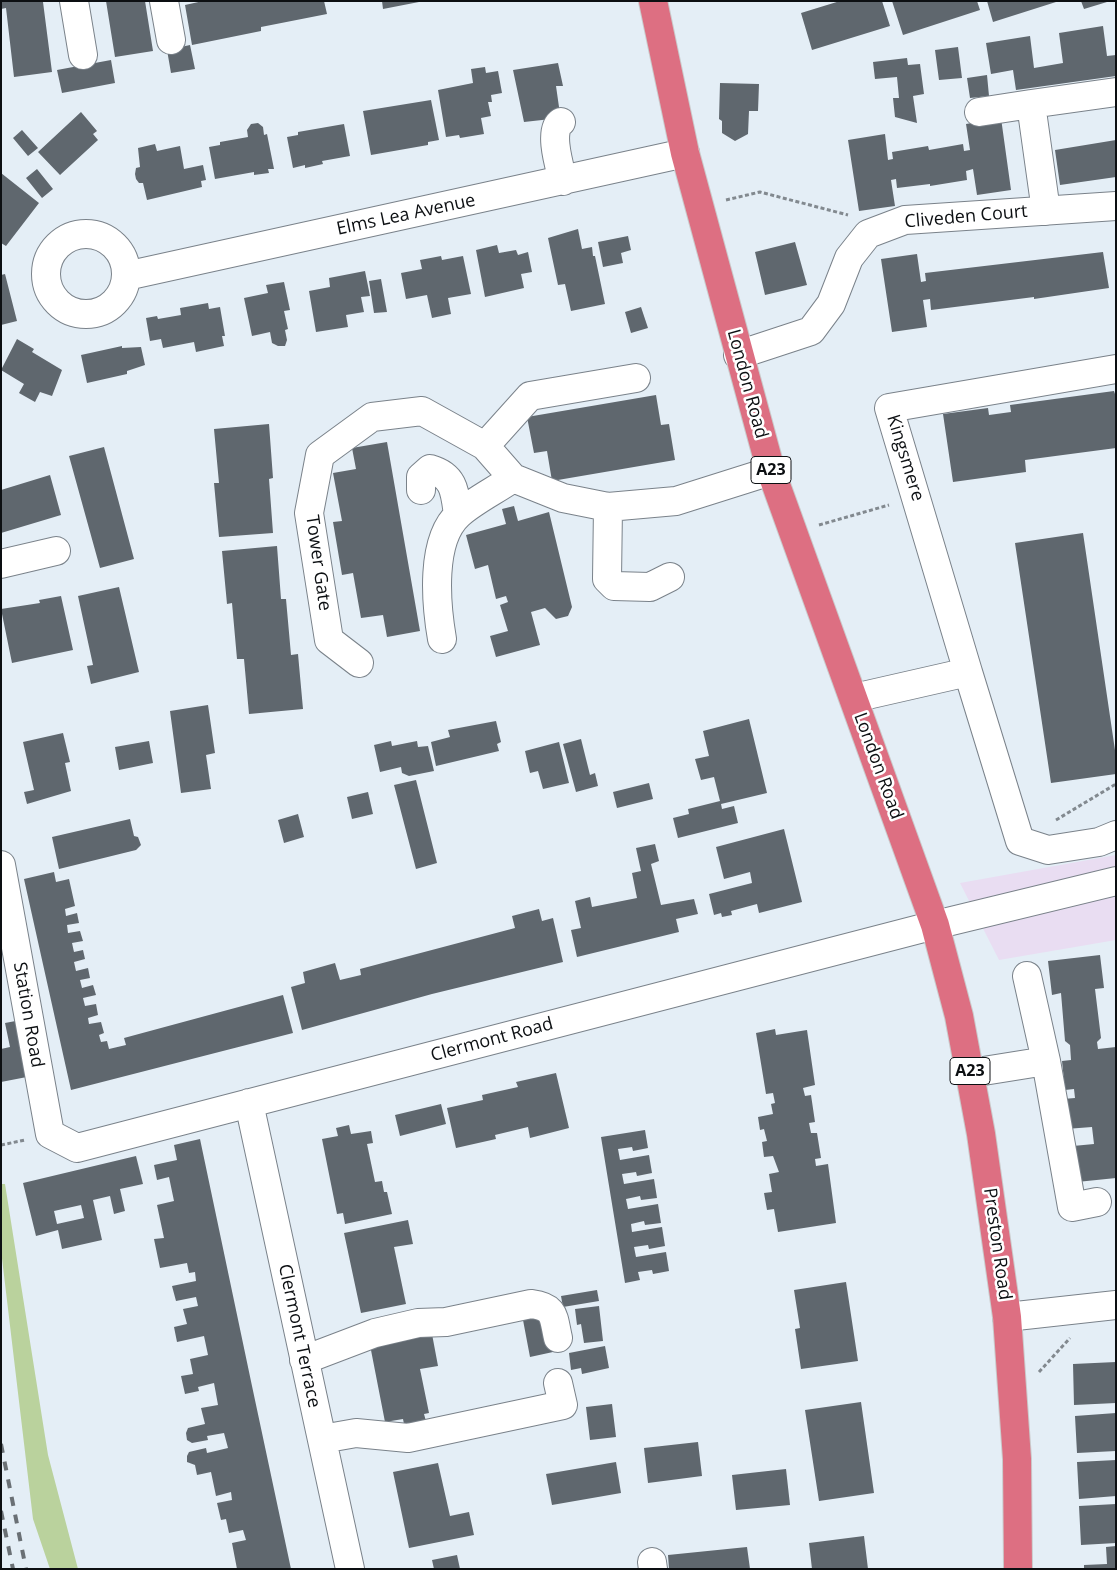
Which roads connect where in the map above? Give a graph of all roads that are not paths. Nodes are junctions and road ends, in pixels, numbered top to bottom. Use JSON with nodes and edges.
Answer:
{"nodes":[{"id":1,"x":74,"y":1,"type":"edge"},
{"id":2,"x":164,"y":1,"type":"edge"},
{"id":3,"x":653,"y":1,"type":"edge"},
{"id":4,"x":170,"y":40,"type":"dead end"},
{"id":5,"x":83,"y":55,"type":"dead end"},
{"id":6,"x":1116,"y":92,"type":"edge"},
{"id":7,"x":1031,"y":104,"type":"junction"},
{"id":8,"x":979,"y":112,"type":"dead end"},
{"id":9,"x":561,"y":122,"type":"dead end"},
{"id":10,"x":685,"y":153,"type":"junction"},
{"id":11,"x":563,"y":181,"type":"junction"},
{"id":12,"x":1116,"y":206,"type":"edge"},
{"id":13,"x":1046,"y":211,"type":"junction"},
{"id":14,"x":126,"y":276,"type":"dead end"},
{"id":15,"x":738,"y":356,"type":"junction"},
{"id":16,"x":1116,"y":369,"type":"edge"},
{"id":17,"x":636,"y":378,"type":"dead end"},
{"id":18,"x":485,"y":446,"type":"junction"},
{"id":19,"x":771,"y":471,"type":"junction"},
{"id":20,"x":513,"y":478,"type":"junction"},
{"id":21,"x":421,"y":490,"type":"dead end"},
{"id":22,"x":608,"y":507,"type":"junction"},
{"id":23,"x":458,"y":515,"type":"junction"},
{"id":24,"x":56,"y":552,"type":"dead end"},
{"id":25,"x":1,"y":564,"type":"edge"},
{"id":26,"x":670,"y":577,"type":"dead end"},
{"id":27,"x":442,"y":639,"type":"dead end"},
{"id":28,"x":359,"y":663,"type":"dead end"},
{"id":29,"x":968,"y":672,"type":"junction"},
{"id":30,"x":854,"y":698,"type":"junction"},
{"id":31,"x":1116,"y":835,"type":"edge"},
{"id":32,"x":1,"y":866,"type":"edge"},
{"id":33,"x":1116,"y":881,"type":"edge"},
{"id":34,"x":935,"y":925,"type":"junction"},
{"id":35,"x":1027,"y":976,"type":"dead end"},
{"id":36,"x":1046,"y":1062,"type":"junction"},
{"id":37,"x":970,"y":1073,"type":"junction"},
{"id":38,"x":249,"y":1103,"type":"junction"},
{"id":39,"x":50,"y":1134,"type":"joint"},
{"id":40,"x":1097,"y":1202,"type":"dead end"},
{"id":41,"x":1116,"y":1305,"type":"edge"},
{"id":42,"x":1007,"y":1317,"type":"junction"},
{"id":43,"x":558,"y":1338,"type":"dead end"},
{"id":44,"x":304,"y":1360,"type":"junction"},
{"id":45,"x":558,"y":1383,"type":"dead end"},
{"id":46,"x":322,"y":1439,"type":"junction"},
{"id":47,"x":350,"y":1569,"type":"edge"},
{"id":48,"x":1018,"y":1569,"type":"edge"}],
"edges":[{"from":1,"to":5,"type":"street"},
{"from":2,"to":4,"type":"street"},
{"from":3,"to":10,"type":"highway","name":"London Road","number":"A23"},
{"from":6,"to":7,"type":"street"},
{"from":7,"to":8,"type":"street"},
{"from":7,"to":13,"type":"street","name":"Cliveden Court"},
{"from":9,"to":11,"type":"street"},
{"from":10,"to":11,"type":"street","name":"Elms Lea Avenue"},
{"from":10,"to":15,"type":"highway","name":"London Road","number":"A23"},
{"from":11,"to":14,"type":"street","name":"Elms Lea Avenue"},
{"from":12,"to":13,"type":"street","name":"Cliveden Court"},
{"from":13,"to":15,"type":"street","name":"Cliveden Court"},
{"from":15,"to":19,"type":"highway","name":"London Road","number":"A23"},
{"from":16,"to":29,"type":"street","name":"Kingsmere"},
{"from":17,"to":18,"type":"street"},
{"from":18,"to":20,"type":"street","name":"Tower Gate"},
{"from":18,"to":28,"type":"street","name":"Tower Gate"},
{"from":19,"to":22,"type":"street","name":"Tower Gate"},
{"from":19,"to":30,"type":"highway","name":"London Road","number":"A23"},
{"from":20,"to":22,"type":"street","name":"Tower Gate"},
{"from":20,"to":23,"type":"street"},
{"from":21,"to":23,"type":"street"},
{"from":22,"to":26,"type":"street"},
{"from":23,"to":27,"type":"street"},
{"from":24,"to":25,"type":"street"},
{"from":29,"to":30,"type":"street"},
{"from":29,"to":31,"type":"street","name":"Kingsmere"},
{"from":30,"to":34,"type":"highway","name":"London Road","number":"A23"},
{"from":32,"to":39,"type":"street","name":"Station Road"},
{"from":33,"to":34,"type":"street","name":"Clermont Road"},
{"from":34,"to":37,"type":"highway","name":"Preston Road","number":"A23"},
{"from":34,"to":38,"type":"street","name":"Clermont Road"},
{"from":35,"to":36,"type":"street"},
{"from":36,"to":37,"type":"street"},
{"from":36,"to":40,"type":"street"},
{"from":37,"to":42,"type":"highway","name":"Preston Road","number":"A23"},
{"from":38,"to":39,"type":"street","name":"Clermont Road"},
{"from":38,"to":44,"type":"street","name":"Clermont Terrace"},
{"from":41,"to":42,"type":"street"},
{"from":42,"to":48,"type":"highway","name":"Preston Road","number":"A23"},
{"from":43,"to":44,"type":"street"},
{"from":44,"to":46,"type":"street","name":"Clermont Terrace"},
{"from":45,"to":46,"type":"street"},
{"from":46,"to":47,"type":"street","name":"Clermont Terrace"}]}
